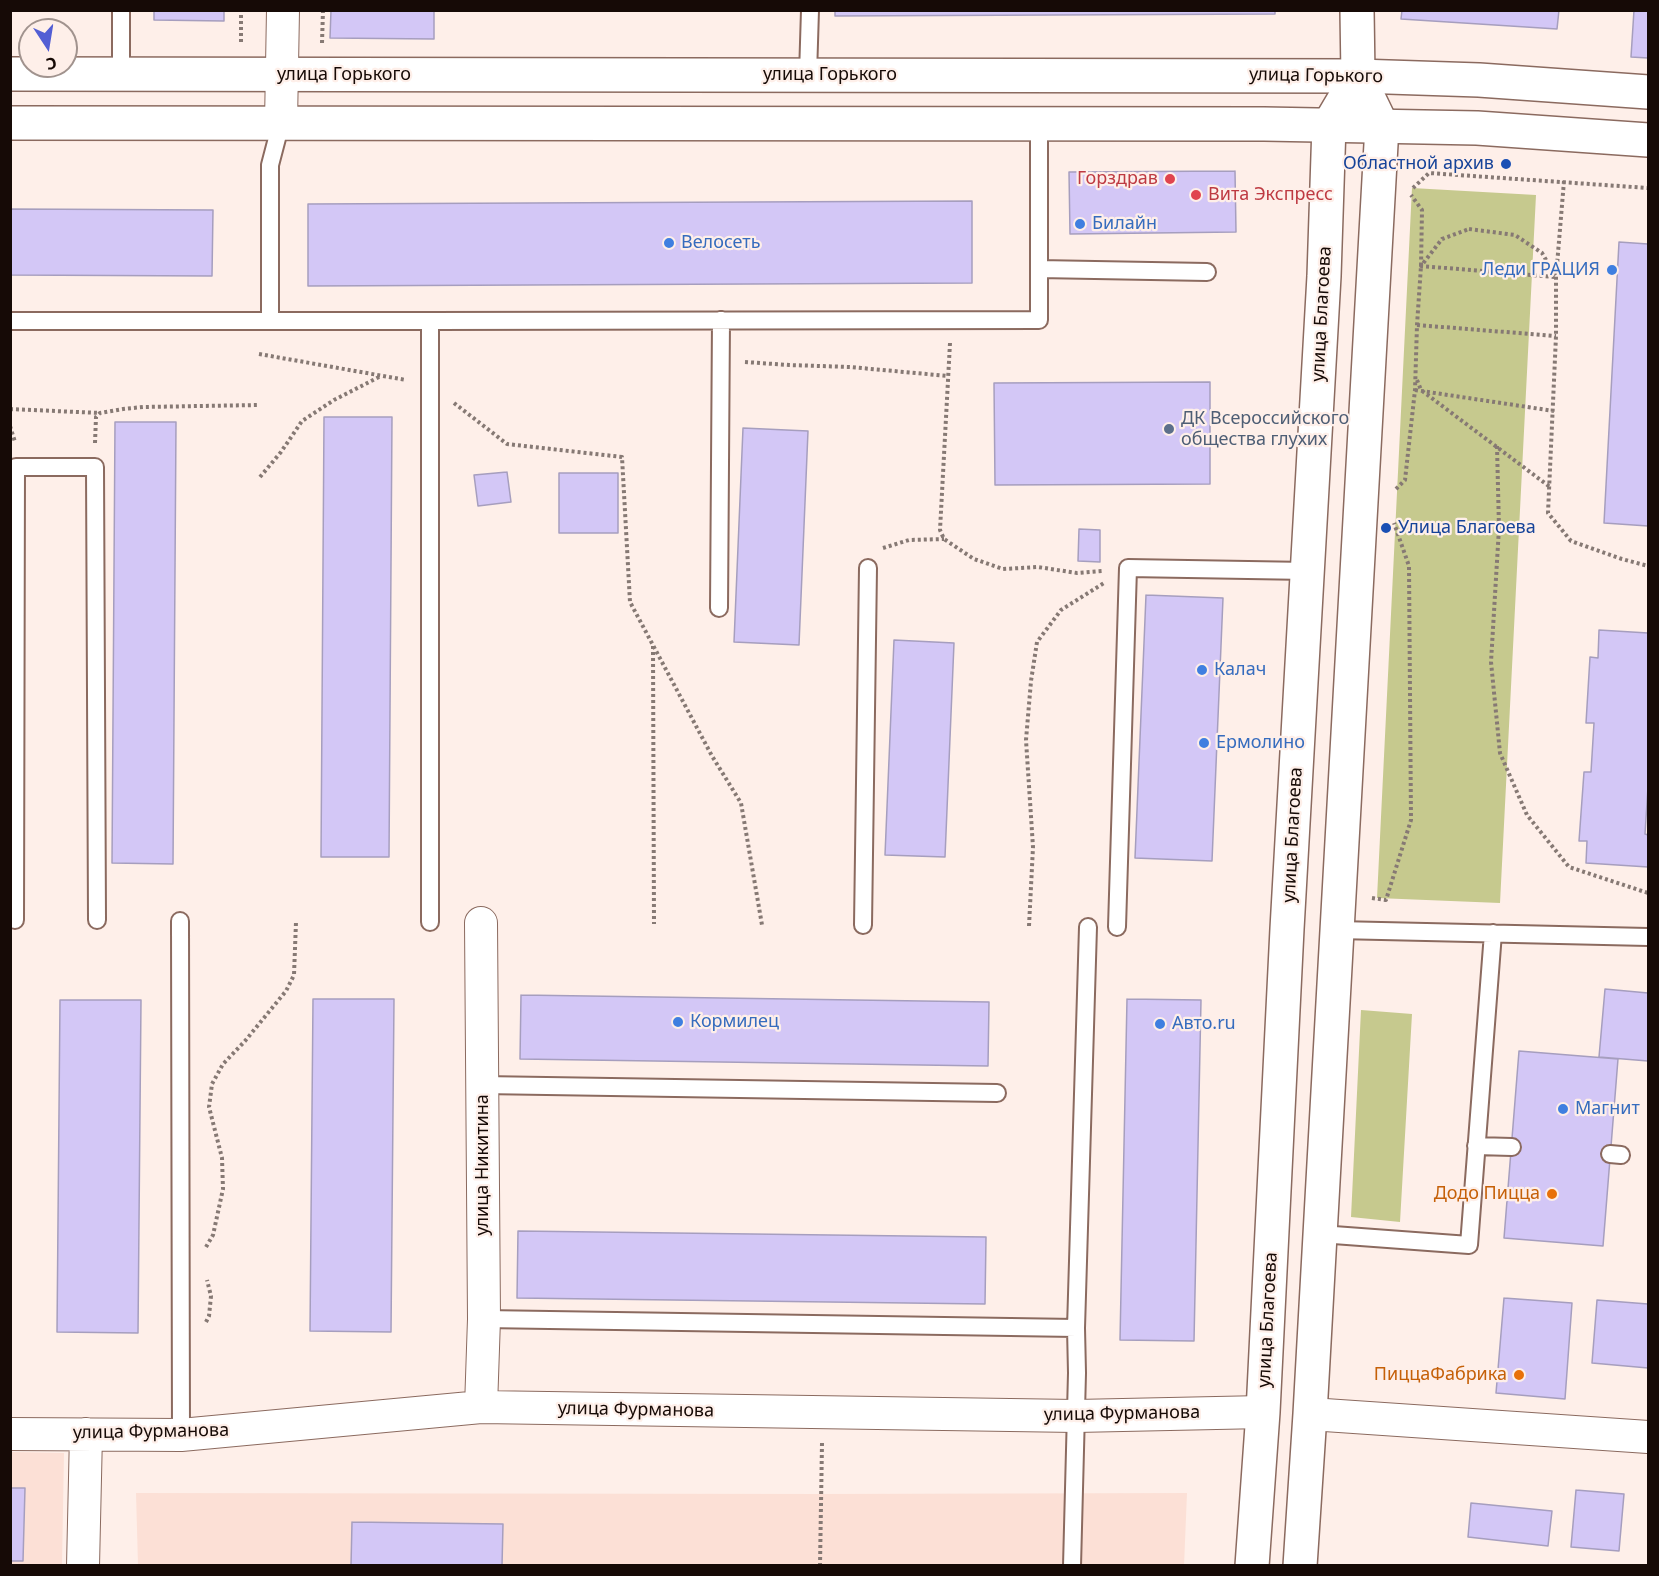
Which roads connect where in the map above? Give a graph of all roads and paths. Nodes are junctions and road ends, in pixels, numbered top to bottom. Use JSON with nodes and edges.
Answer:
{"nodes":[{"id":1,"x":121,"y":10,"type":"edge"},
{"id":2,"x":241,"y":10,"type":"edge"},
{"id":3,"x":283,"y":10,"type":"edge"},
{"id":4,"x":323,"y":10,"type":"edge"},
{"id":5,"x":810,"y":10,"type":"edge"},
{"id":6,"x":1357,"y":10,"type":"edge"},
{"id":7,"x":241,"y":46,"type":"dead end"},
{"id":8,"x":322,"y":46,"type":"dead end"},
{"id":9,"x":10,"y":74,"type":"edge"},
{"id":10,"x":121,"y":75,"type":"junction"},
{"id":11,"x":281,"y":75,"type":"junction"},
{"id":12,"x":808,"y":75,"type":"junction"},
{"id":13,"x":1358,"y":76,"type":"junction"},
{"id":14,"x":1648,"y":92,"type":"edge"},
{"id":15,"x":10,"y":123,"type":"edge"},
{"id":16,"x":281,"y":123,"type":"junction"},
{"id":17,"x":1038,"y":124,"type":"junction"},
{"id":18,"x":1329,"y":125,"type":"junction"},
{"id":19,"x":1382,"y":126,"type":"junction"},
{"id":20,"x":1648,"y":140,"type":"edge"},
{"id":21,"x":1564,"y":182,"type":"junction"},
{"id":22,"x":1648,"y":188,"type":"edge"},
{"id":23,"x":1421,"y":266,"type":"junction"},
{"id":24,"x":1039,"y":269,"type":"junction"},
{"id":25,"x":1207,"y":272,"type":"dead end"},
{"id":26,"x":1557,"y":277,"type":"junction"},
{"id":27,"x":721,"y":320,"type":"junction"},
{"id":28,"x":951,"y":320,"type":"junction"},
{"id":29,"x":10,"y":321,"type":"edge"},
{"id":30,"x":270,"y":321,"type":"junction"},
{"id":31,"x":430,"y":321,"type":"junction"},
{"id":32,"x":1417,"y":325,"type":"junction"},
{"id":33,"x":1556,"y":336,"type":"junction"},
{"id":34,"x":259,"y":354,"type":"dead end"},
{"id":35,"x":721,"y":360,"type":"junction"},
{"id":36,"x":382,"y":375,"type":"junction"},
{"id":37,"x":948,"y":376,"type":"junction"},
{"id":38,"x":1415,"y":377,"type":"junction"},
{"id":39,"x":430,"y":384,"type":"junction"},
{"id":40,"x":1415,"y":390,"type":"junction"},
{"id":41,"x":1421,"y":390,"type":"junction"},
{"id":42,"x":259,"y":405,"type":"dead end"},
{"id":43,"x":10,"y":409,"type":"edge"},
{"id":44,"x":1554,"y":411,"type":"junction"},
{"id":45,"x":100,"y":413,"type":"junction"},
{"id":46,"x":1497,"y":446,"type":"junction"},
{"id":47,"x":95,"y":467,"type":"junction"},
{"id":48,"x":261,"y":477,"type":"dead end"},
{"id":49,"x":1550,"y":487,"type":"junction"},
{"id":50,"x":1392,"y":492,"type":"dead end"},
{"id":51,"x":1393,"y":521,"type":"dead end"},
{"id":52,"x":944,"y":539,"type":"junction"},
{"id":53,"x":1648,"y":566,"type":"edge"},
{"id":54,"x":868,"y":568,"type":"joint"},
{"id":55,"x":1128,"y":568,"type":"junction"},
{"id":56,"x":1308,"y":571,"type":"junction"},
{"id":57,"x":719,"y":609,"type":"dead end"},
{"id":58,"x":652,"y":644,"type":"junction"},
{"id":59,"x":1648,"y":893,"type":"edge"},
{"id":60,"x":1363,"y":896,"type":"dead end"},
{"id":61,"x":15,"y":920,"type":"dead end"},
{"id":62,"x":97,"y":920,"type":"dead end"},
{"id":63,"x":180,"y":921,"type":"dead end"},
{"id":64,"x":296,"y":922,"type":"dead end"},
{"id":65,"x":430,"y":922,"type":"dead end"},
{"id":66,"x":480,"y":922,"type":"dead end"},
{"id":67,"x":654,"y":924,"type":"dead end"},
{"id":68,"x":762,"y":925,"type":"dead end"},
{"id":69,"x":863,"y":925,"type":"dead end"},
{"id":70,"x":1029,"y":926,"type":"dead end"},
{"id":71,"x":1088,"y":927,"type":"dead end"},
{"id":72,"x":1117,"y":927,"type":"dead end"},
{"id":73,"x":1337,"y":930,"type":"junction"},
{"id":74,"x":1493,"y":933,"type":"junction"},
{"id":75,"x":1648,"y":938,"type":"edge"},
{"id":76,"x":482,"y":1086,"type":"junction"},
{"id":77,"x":997,"y":1093,"type":"dead end"},
{"id":78,"x":1476,"y":1146,"type":"junction"},
{"id":79,"x":1512,"y":1146,"type":"dead end"},
{"id":80,"x":1320,"y":1234,"type":"junction"},
{"id":81,"x":204,"y":1251,"type":"dead end"},
{"id":82,"x":207,"y":1277,"type":"dead end"},
{"id":83,"x":484,"y":1319,"type":"junction"},
{"id":84,"x":1077,"y":1328,"type":"junction"},
{"id":85,"x":181,"y":1344,"type":"junction"},
{"id":86,"x":1265,"y":1366,"type":"junction"},
{"id":87,"x":481,"y":1407,"type":"junction"},
{"id":88,"x":822,"y":1412,"type":"junction"},
{"id":89,"x":1263,"y":1412,"type":"junction"},
{"id":90,"x":1310,"y":1414,"type":"junction"},
{"id":91,"x":1076,"y":1416,"type":"junction"},
{"id":92,"x":10,"y":1434,"type":"edge"},
{"id":93,"x":86,"y":1434,"type":"junction"},
{"id":94,"x":181,"y":1435,"type":"junction"},
{"id":95,"x":1648,"y":1437,"type":"edge"},
{"id":96,"x":1308,"y":1454,"type":"junction"},
{"id":97,"x":83,"y":1566,"type":"edge"},
{"id":98,"x":820,"y":1566,"type":"edge"},
{"id":99,"x":1072,"y":1566,"type":"edge"},
{"id":100,"x":1252,"y":1566,"type":"edge"},
{"id":101,"x":1300,"y":1566,"type":"edge"}],
"edges":[{"from":1,"to":10,"type":"lane"},
{"from":2,"to":7,"type":"path"},
{"from":3,"to":11,"type":"street"},
{"from":4,"to":8,"type":"path"},
{"from":5,"to":12,"type":"lane"},
{"from":6,"to":13,"type":"main road"},
{"from":9,"to":10,"type":"main road","name":"улица Горького"},
{"from":10,"to":11,"type":"main road","name":"улица Горького"},
{"from":11,"to":12,"type":"main road","name":"улица Горького"},
{"from":11,"to":16,"type":"street"},
{"from":12,"to":13,"type":"main road","name":"улица Горького"},
{"from":13,"to":14,"type":"main road","name":"улица Горького"},
{"from":13,"to":18,"type":"main road","name":"улица Благоева"},
{"from":13,"to":19,"type":"main road"},
{"from":15,"to":16,"type":"main road"},
{"from":16,"to":17,"type":"main road"},
{"from":16,"to":30,"type":"lane"},
{"from":17,"to":18,"type":"main road"},
{"from":17,"to":24,"type":"lane"},
{"from":18,"to":19,"type":"main road"},
{"from":18,"to":56,"type":"main road","name":"улица Благоева"},
{"from":19,"to":20,"type":"main road"},
{"from":19,"to":73,"type":"main road"},
{"from":21,"to":22,"type":"path"},
{"from":21,"to":23,"type":"path"},
{"from":21,"to":26,"type":"path"},
{"from":23,"to":26,"type":"path"},
{"from":23,"to":26,"type":"path"},
{"from":23,"to":32,"type":"path"},
{"from":24,"to":25,"type":"lane"},
{"from":24,"to":28,"type":"lane"},
{"from":26,"to":33,"type":"path"},
{"from":27,"to":28,"type":"lane"},
{"from":27,"to":31,"type":"lane"},
{"from":27,"to":35,"type":"lane"},
{"from":28,"to":37,"type":"path"},
{"from":29,"to":30,"type":"lane"},
{"from":30,"to":31,"type":"lane"},
{"from":31,"to":39,"type":"lane"},
{"from":32,"to":33,"type":"path"},
{"from":32,"to":38,"type":"path"},
{"from":33,"to":44,"type":"path"},
{"from":34,"to":36,"type":"path"},
{"from":35,"to":37,"type":"path"},
{"from":35,"to":57,"type":"lane"},
{"from":36,"to":39,"type":"path"},
{"from":36,"to":48,"type":"path"},
{"from":37,"to":52,"type":"path"},
{"from":38,"to":40,"type":"path"},
{"from":38,"to":41,"type":"path"},
{"from":39,"to":58,"type":"path"},
{"from":39,"to":65,"type":"lane"},
{"from":40,"to":41,"type":"path"},
{"from":40,"to":50,"type":"path"},
{"from":41,"to":44,"type":"path"},
{"from":41,"to":46,"type":"path"},
{"from":42,"to":45,"type":"path"},
{"from":43,"to":45,"type":"path"},
{"from":44,"to":49,"type":"path"},
{"from":45,"to":47,"type":"path"},
{"from":46,"to":49,"type":"path"},
{"from":46,"to":59,"type":"path"},
{"from":47,"to":61,"type":"lane"},
{"from":47,"to":62,"type":"lane"},
{"from":49,"to":53,"type":"path"},
{"from":51,"to":60,"type":"path"},
{"from":52,"to":54,"type":"path"},
{"from":52,"to":55,"type":"path"},
{"from":54,"to":69,"type":"lane"},
{"from":55,"to":56,"type":"lane"},
{"from":55,"to":70,"type":"path"},
{"from":55,"to":72,"type":"lane"},
{"from":56,"to":86,"type":"main road","name":"улица Благоева"},
{"from":58,"to":67,"type":"path"},
{"from":58,"to":68,"type":"path"},
{"from":63,"to":85,"type":"lane"},
{"from":64,"to":81,"type":"path"},
{"from":66,"to":76,"type":"street","name":"улица Никитина"},
{"from":71,"to":84,"type":"lane"},
{"from":73,"to":74,"type":"lane"},
{"from":73,"to":80,"type":"main road"},
{"from":74,"to":75,"type":"lane"},
{"from":74,"to":78,"type":"lane"},
{"from":76,"to":77,"type":"lane"},
{"from":76,"to":83,"type":"street","name":"улица Никитина"},
{"from":78,"to":79,"type":"lane"},
{"from":78,"to":80,"type":"lane"},
{"from":80,"to":90,"type":"main road"},
{"from":82,"to":85,"type":"path"},
{"from":83,"to":84,"type":"lane"},
{"from":83,"to":87,"type":"street","name":"улица Никитина"},
{"from":84,"to":91,"type":"lane"},
{"from":85,"to":94,"type":"lane"},
{"from":86,"to":89,"type":"main road","name":"улица Благоева"},
{"from":86,"to":90,"type":"main road"},
{"from":87,"to":88,"type":"street","name":"улица Фурманова"},
{"from":87,"to":94,"type":"street","name":"улица Фурманова"},
{"from":88,"to":91,"type":"street","name":"улица Фурманова"},
{"from":88,"to":98,"type":"path"},
{"from":89,"to":91,"type":"street","name":"улица Фурманова"},
{"from":89,"to":96,"type":"main road"},
{"from":89,"to":100,"type":"main road","name":"улица Благоева"},
{"from":90,"to":95,"type":"street"},
{"from":90,"to":96,"type":"main road"},
{"from":91,"to":99,"type":"lane"},
{"from":92,"to":93,"type":"street","name":"улица Фурманова"},
{"from":93,"to":94,"type":"street","name":"улица Фурманова"},
{"from":93,"to":97,"type":"street"},
{"from":96,"to":101,"type":"main road"}]}
